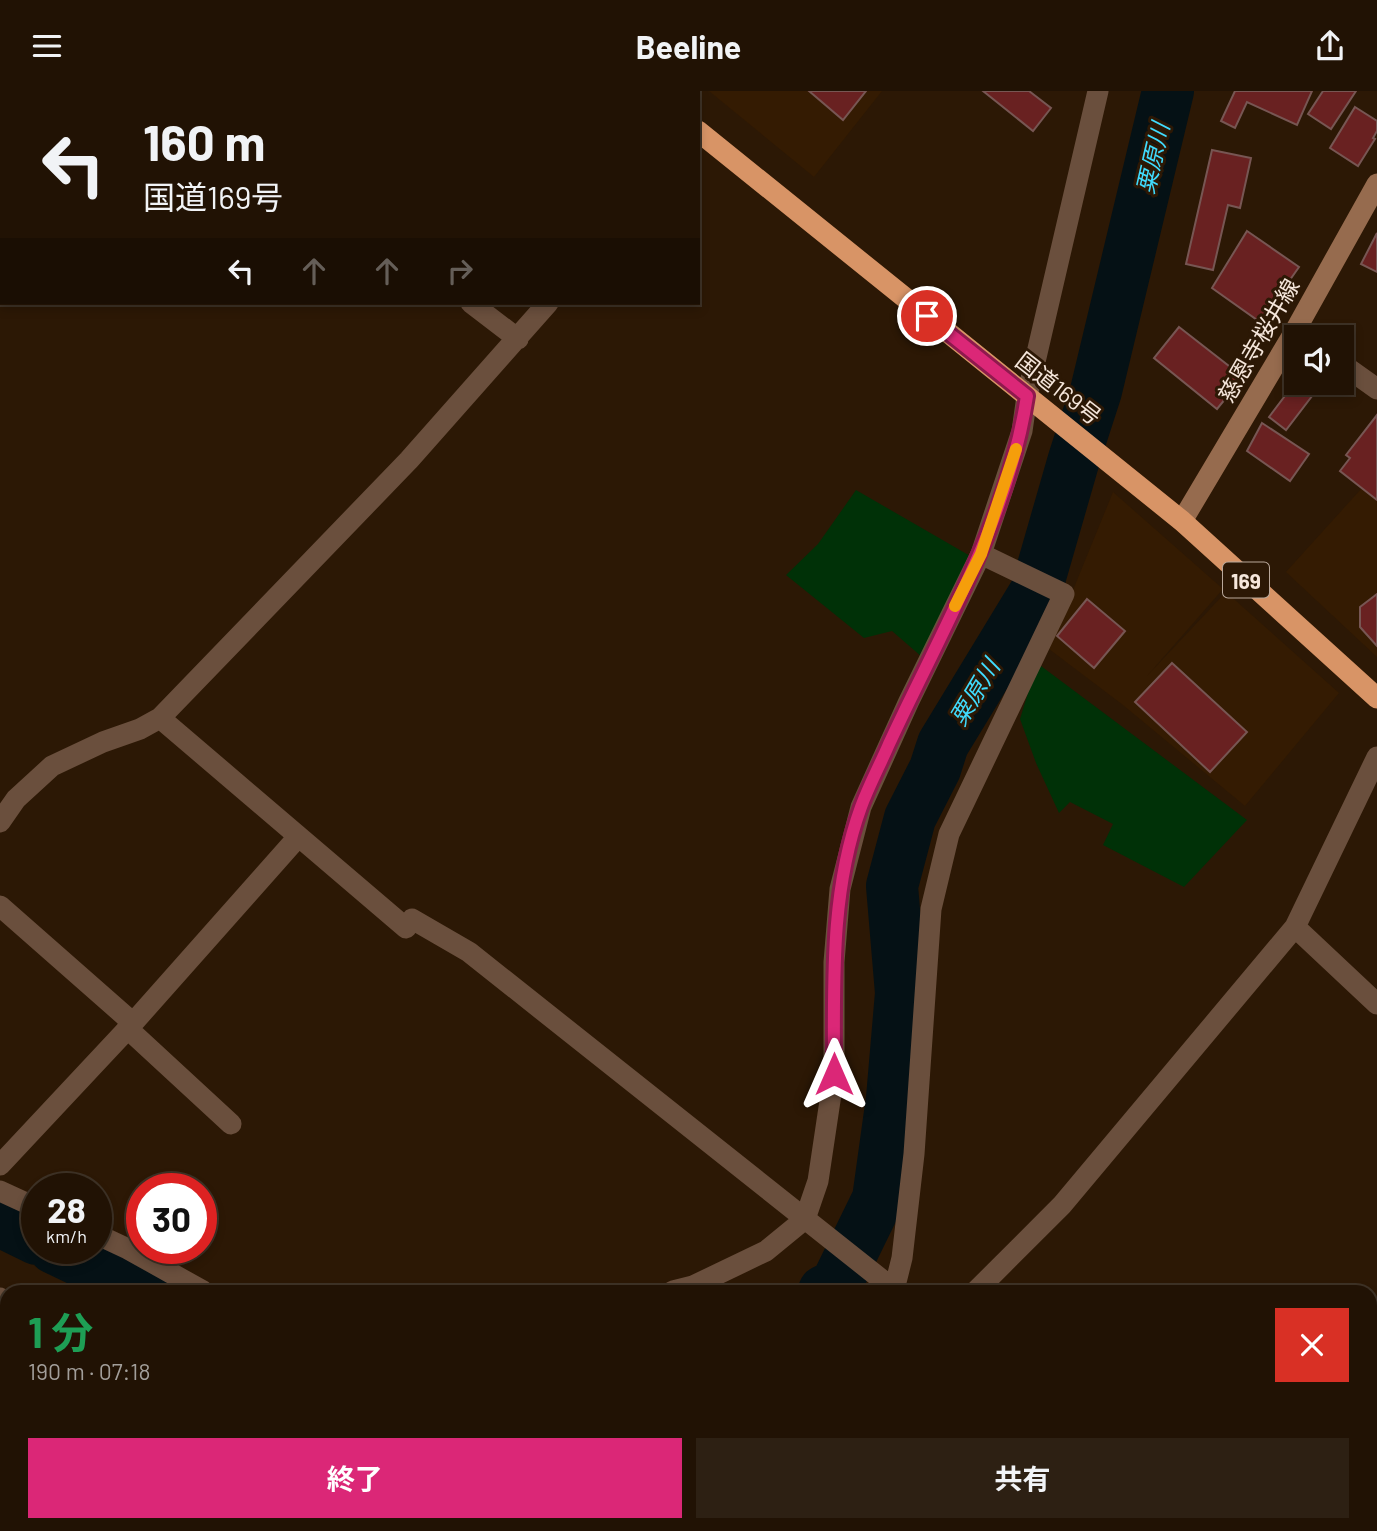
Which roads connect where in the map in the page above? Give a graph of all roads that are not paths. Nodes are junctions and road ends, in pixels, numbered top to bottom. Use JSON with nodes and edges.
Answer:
{"nodes":[{"id":1,"x":1098,"y":91,"type":"edge"},
{"id":2,"x":700,"y":133,"type":"edge"},
{"id":3,"x":1377,"y":184,"type":"edge"},
{"id":4,"x":474,"y":305,"type":"edge"},
{"id":5,"x":546,"y":305,"type":"edge"},
{"id":6,"x":1305,"y":325,"type":"edge"},
{"id":7,"x":518,"y":339,"type":"junction"},
{"id":8,"x":1284,"y":359,"type":"edge"},
{"id":9,"x":1354,"y":373,"type":"edge"},
{"id":10,"x":1377,"y":389,"type":"edge"},
{"id":11,"x":1027,"y":396,"type":"junction"},
{"id":12,"x":1182,"y":521,"type":"junction"},
{"id":13,"x":985,"y":556,"type":"junction"},
{"id":14,"x":1377,"y":698,"type":"edge"},
{"id":15,"x":160,"y":718,"type":"junction"},
{"id":16,"x":1377,"y":757,"type":"edge"},
{"id":17,"x":0,"y":822,"type":"edge"},
{"id":18,"x":298,"y":837,"type":"junction"},
{"id":19,"x":0,"y":906,"type":"edge"},
{"id":20,"x":1295,"y":926,"type":"junction"},
{"id":21,"x":1377,"y":1004,"type":"edge"},
{"id":22,"x":130,"y":1026,"type":"junction"},
{"id":23,"x":231,"y":1124,"type":"dead end"},
{"id":24,"x":0,"y":1165,"type":"edge"},
{"id":25,"x":0,"y":1191,"type":"edge"},
{"id":26,"x":21,"y":1201,"type":"edge"},
{"id":27,"x":807,"y":1221,"type":"junction"},
{"id":28,"x":112,"y":1242,"type":"edge"},
{"id":29,"x":192,"y":1285,"type":"edge"},
{"id":30,"x":695,"y":1285,"type":"edge"},
{"id":31,"x":887,"y":1285,"type":"edge"},
{"id":32,"x":893,"y":1285,"type":"edge"},
{"id":33,"x":982,"y":1285,"type":"edge"}],
"edges":[{"from":1,"to":11,"type":"street"},
{"from":2,"to":11,"type":"highway","name":"国道169号","number":"169"},
{"from":3,"to":6,"type":"main road","name":"慈恩寺桜井線"},
{"from":4,"to":7,"type":"street"},
{"from":5,"to":7,"type":"street"},
{"from":7,"to":15,"type":"street"},
{"from":8,"to":12,"type":"main road","name":"慈恩寺桜井線"},
{"from":9,"to":10,"type":"street"},
{"from":11,"to":12,"type":"highway","name":"国道169号","number":"169"},
{"from":11,"to":13,"type":"street"},
{"from":12,"to":14,"type":"highway","name":"国道169号","number":"169"},
{"from":13,"to":27,"type":"street"},
{"from":13,"to":32,"type":"street"},
{"from":15,"to":17,"type":"street"},
{"from":15,"to":18,"type":"street"},
{"from":16,"to":20,"type":"street"},
{"from":18,"to":22,"type":"street"},
{"from":18,"to":27,"type":"street"},
{"from":19,"to":22,"type":"street"},
{"from":20,"to":21,"type":"street"},
{"from":20,"to":33,"type":"street"},
{"from":22,"to":23,"type":"street"},
{"from":22,"to":24,"type":"street"},
{"from":25,"to":26,"type":"street"},
{"from":27,"to":30,"type":"street"},
{"from":27,"to":31,"type":"street"},
{"from":28,"to":29,"type":"street"}]}
